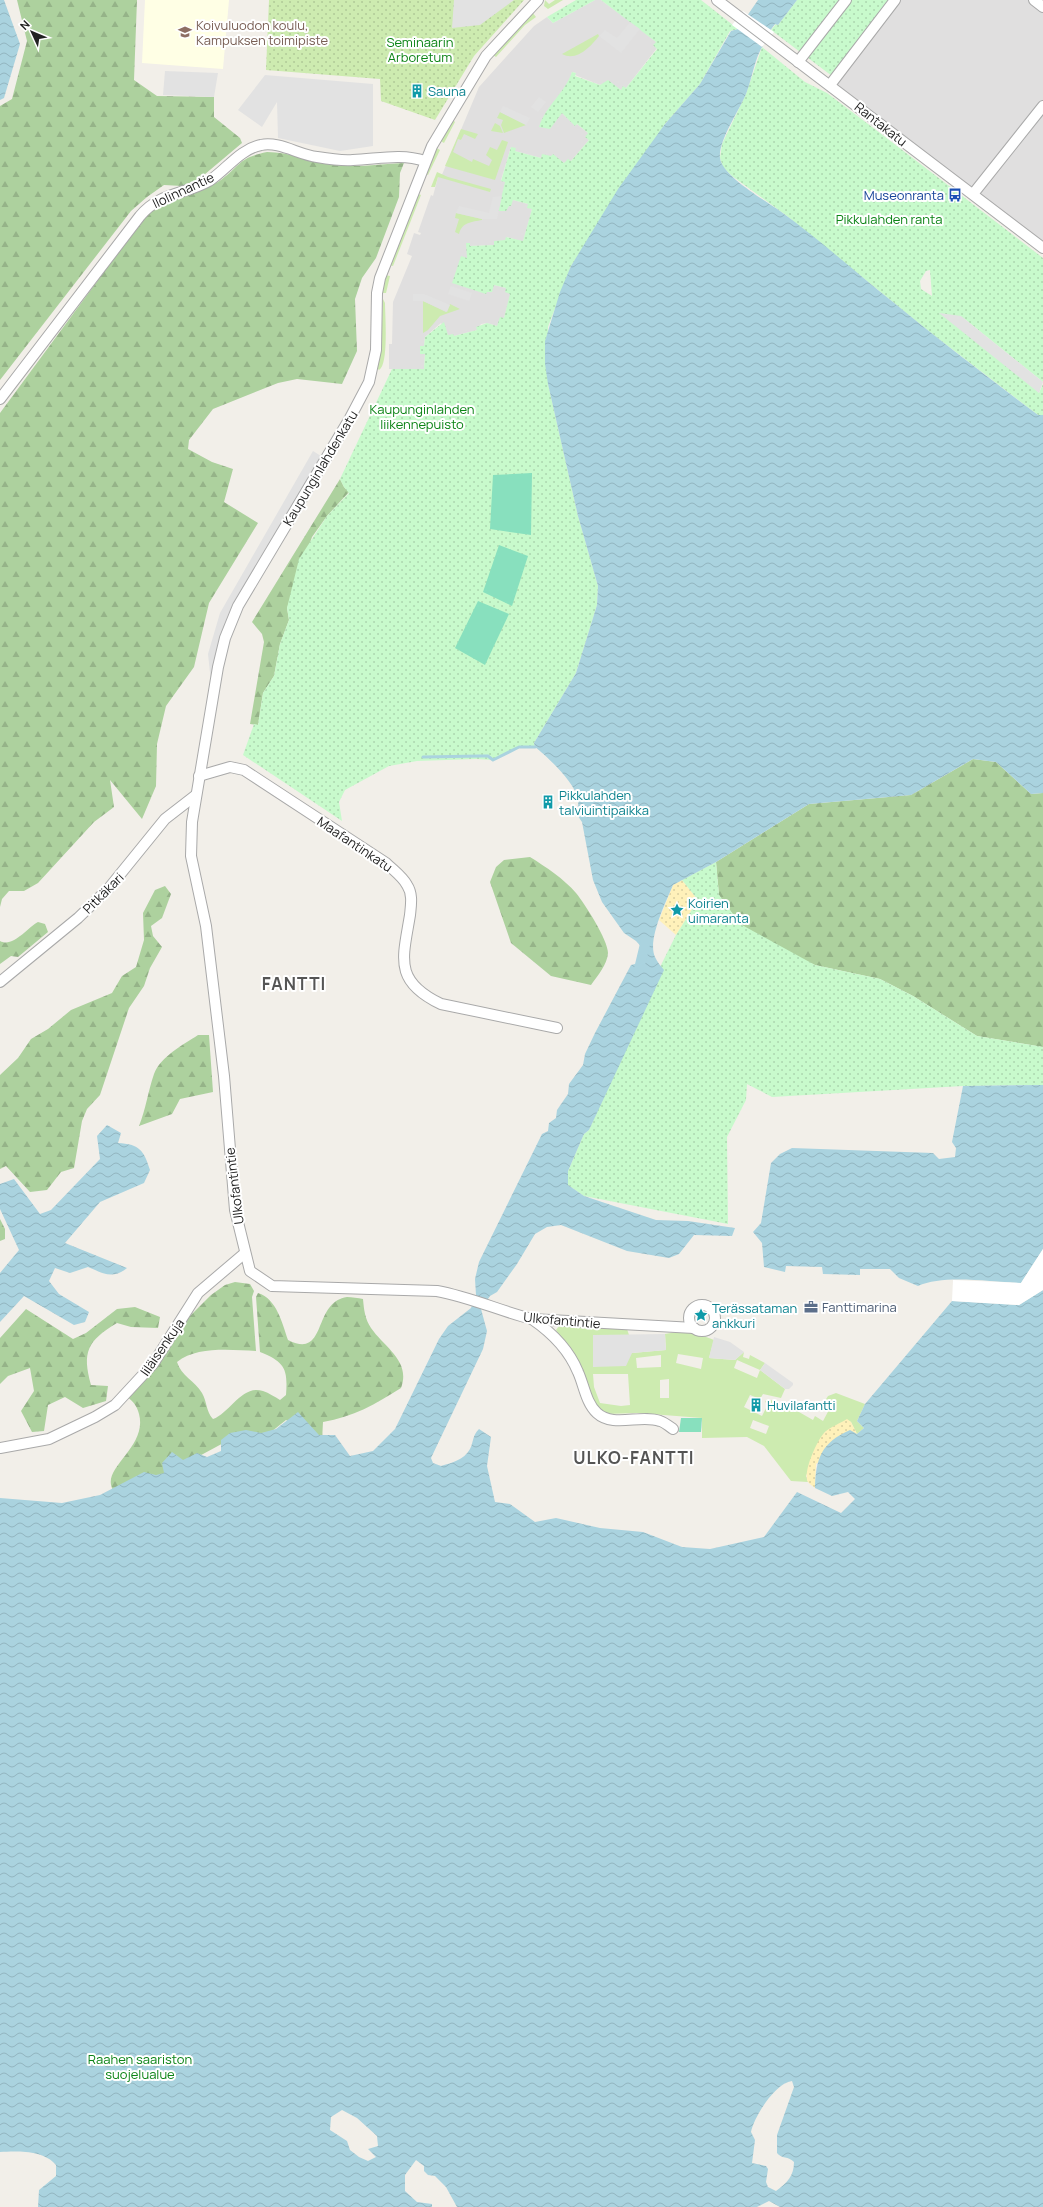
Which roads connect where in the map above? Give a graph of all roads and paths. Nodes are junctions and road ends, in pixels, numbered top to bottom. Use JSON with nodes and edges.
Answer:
{"nodes":[{"id":1,"x":538,"y":0,"type":"edge"},
{"id":2,"x":717,"y":0,"type":"edge"},
{"id":3,"x":846,"y":0,"type":"edge"},
{"id":4,"x":895,"y":0,"type":"edge"},
{"id":5,"x":1034,"y":0,"type":"edge"},
{"id":6,"x":1043,"y":7,"type":"edge"},
{"id":7,"x":798,"y":62,"type":"junction"},
{"id":8,"x":830,"y":85,"type":"junction"},
{"id":9,"x":1043,"y":106,"type":"edge"},
{"id":10,"x":425,"y":161,"type":"junction"},
{"id":11,"x":973,"y":194,"type":"junction"},
{"id":12,"x":1043,"y":248,"type":"edge"},
{"id":13,"x":0,"y":399,"type":"edge"},
{"id":14,"x":200,"y":776,"type":"junction"},
{"id":15,"x":196,"y":795,"type":"junction"},
{"id":16,"x":0,"y":982,"type":"edge"},
{"id":17,"x":557,"y":1028,"type":"dead end"},
{"id":18,"x":245,"y":1253,"type":"junction"},
{"id":19,"x":690,"y":1312,"type":"junction"},
{"id":20,"x":532,"y":1319,"type":"junction"},
{"id":21,"x":664,"y":1325,"type":"junction"},
{"id":22,"x":694,"y":1328,"type":"junction"},
{"id":23,"x":673,"y":1429,"type":"dead end"},
{"id":24,"x":0,"y":1448,"type":"edge"}],
"edges":[{"from":1,"to":10,"type":"street","name":"Kaupunginlahdenkatu"},
{"from":2,"to":7,"type":"street","name":"Rantakatu"},
{"from":3,"to":7,"type":"street"},
{"from":4,"to":8,"type":"street"},
{"from":5,"to":6,"type":"street"},
{"from":7,"to":8,"type":"street","name":"Rantakatu"},
{"from":8,"to":11,"type":"street","name":"Rantakatu"},
{"from":9,"to":11,"type":"street"},
{"from":10,"to":13,"type":"street","name":"Ilolinnantie"},
{"from":10,"to":14,"type":"street","name":"Kaupunginlahdenkatu"},
{"from":11,"to":12,"type":"street","name":"Rantakatu"},
{"from":14,"to":15,"type":"street","name":"Ulkofantintie"},
{"from":14,"to":17,"type":"street","name":"Maafantinkatu"},
{"from":15,"to":16,"type":"street","name":"Pitkäkari"},
{"from":15,"to":18,"type":"street","name":"Ulkofantintie"},
{"from":18,"to":20,"type":"street","name":"Ulkofantintie"},
{"from":18,"to":24,"type":"street","name":"Iiläisenkuja"},
{"from":19,"to":21,"type":"street","name":"Ulkofantintie"},
{"from":19,"to":22,"type":"street"},
{"from":19,"to":22,"type":"street","name":"Ulkofantintie"},
{"from":20,"to":21,"type":"street","name":"Ulkofantintie"},
{"from":20,"to":23,"type":"street"},
{"from":21,"to":22,"type":"street","name":"Ulkofantintie"}]}
